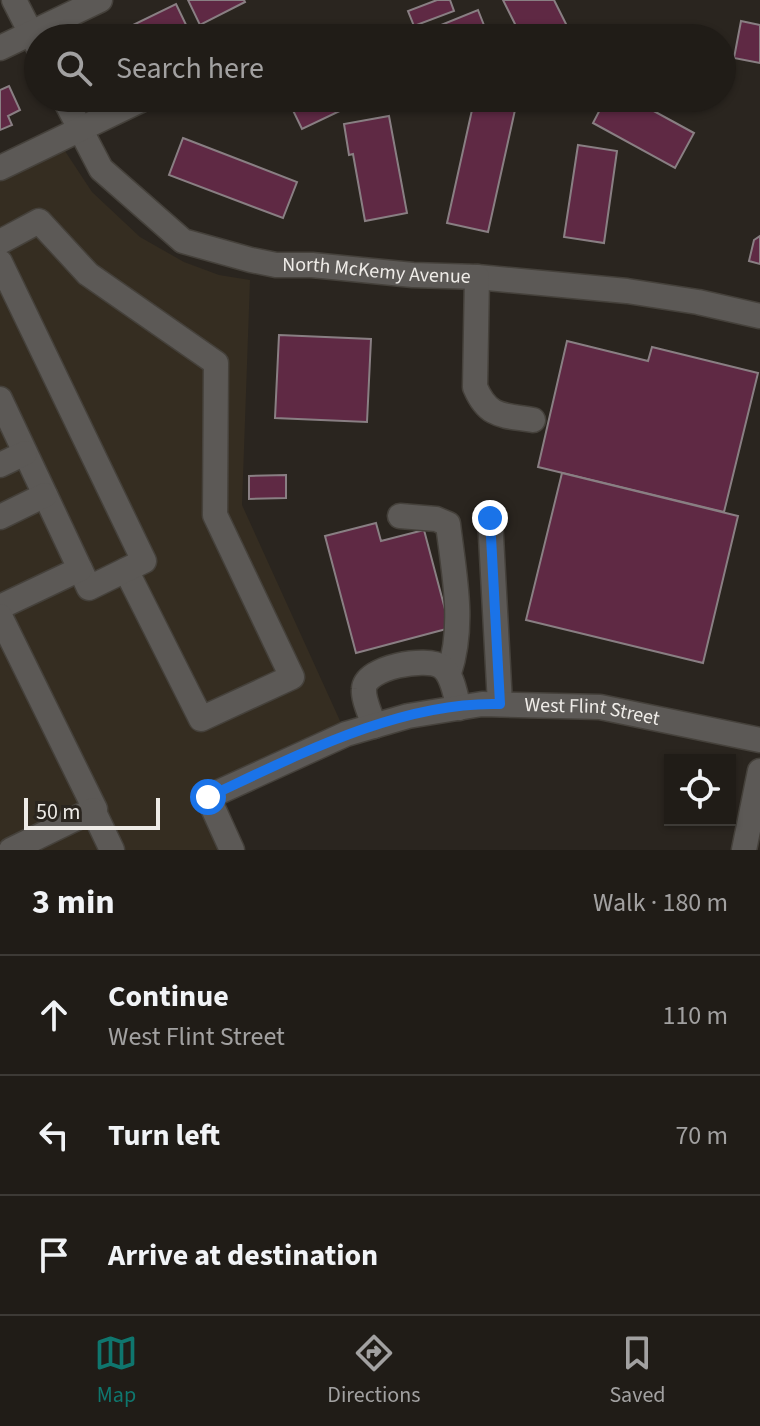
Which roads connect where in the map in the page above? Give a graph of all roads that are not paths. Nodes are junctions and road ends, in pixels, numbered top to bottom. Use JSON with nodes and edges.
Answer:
{"nodes":[{"id":1,"x":14,"y":0,"type":"edge"},
{"id":2,"x":100,"y":0,"type":"edge"},
{"id":3,"x":26,"y":24,"type":"edge"},
{"id":4,"x":60,"y":24,"type":"edge"},
{"id":5,"x":24,"y":42,"type":"edge"},
{"id":6,"x":0,"y":48,"type":"edge"},
{"id":7,"x":71,"y":112,"type":"edge"},
{"id":8,"x":116,"y":112,"type":"edge"},
{"id":9,"x":80,"y":129,"type":"junction"},
{"id":10,"x":0,"y":168,"type":"edge"},
{"id":11,"x":0,"y":242,"type":"edge"},
{"id":12,"x":0,"y":262,"type":"edge"},
{"id":13,"x":477,"y":277,"type":"junction"},
{"id":14,"x":760,"y":316,"type":"edge"},
{"id":15,"x":0,"y":399,"type":"edge"},
{"id":16,"x":533,"y":420,"type":"dead end"},
{"id":17,"x":25,"y":453,"type":"junction"},
{"id":18,"x":0,"y":465,"type":"edge"},
{"id":19,"x":45,"y":495,"type":"junction"},
{"id":20,"x":400,"y":516,"type":"dead end"},
{"id":21,"x":0,"y":517,"type":"edge"},
{"id":22,"x":490,"y":518,"type":"dead end"},
{"id":23,"x":80,"y":569,"type":"junction"},
{"id":24,"x":126,"y":570,"type":"junction"},
{"id":25,"x":0,"y":607,"type":"edge"},
{"id":26,"x":0,"y":616,"type":"edge"},
{"id":27,"x":449,"y":673,"type":"junction"},
{"id":28,"x":500,"y":704,"type":"junction"},
{"id":29,"x":459,"y":708,"type":"junction"},
{"id":30,"x":374,"y":726,"type":"junction"},
{"id":31,"x":760,"y":740,"type":"edge"},
{"id":32,"x":760,"y":771,"type":"edge"},
{"id":33,"x":93,"y":810,"type":"junction"},
{"id":34,"x":750,"y":842,"type":"edge"},
{"id":35,"x":11,"y":850,"type":"edge"},
{"id":36,"x":112,"y":850,"type":"edge"},
{"id":37,"x":232,"y":850,"type":"edge"}],
"edges":[{"from":1,"to":3,"type":"street"},
{"from":2,"to":4,"type":"street"},
{"from":5,"to":6,"type":"street"},
{"from":7,"to":9,"type":"street","name":"North McKemy Avenue"},
{"from":8,"to":9,"type":"street"},
{"from":9,"to":10,"type":"street"},
{"from":9,"to":13,"type":"street","name":"North McKemy Avenue"},
{"from":11,"to":24,"type":"street"},
{"from":12,"to":24,"type":"street"},
{"from":13,"to":14,"type":"street","name":"North McKemy Avenue"},
{"from":13,"to":16,"type":"street"},
{"from":15,"to":17,"type":"street"},
{"from":17,"to":18,"type":"street"},
{"from":17,"to":19,"type":"street"},
{"from":19,"to":21,"type":"street"},
{"from":19,"to":23,"type":"street"},
{"from":20,"to":27,"type":"street"},
{"from":22,"to":28,"type":"street"},
{"from":23,"to":24,"type":"street"},
{"from":23,"to":25,"type":"street"},
{"from":26,"to":33,"type":"street"},
{"from":27,"to":29,"type":"street"},
{"from":27,"to":30,"type":"street"},
{"from":28,"to":29,"type":"street","name":"West Flint Street"},
{"from":28,"to":31,"type":"street","name":"West Flint Street"},
{"from":29,"to":30,"type":"street","name":"West Flint Street"},
{"from":30,"to":37,"type":"street","name":"West Flint Street"},
{"from":32,"to":34,"type":"street"},
{"from":33,"to":35,"type":"street"},
{"from":33,"to":36,"type":"street"}]}
